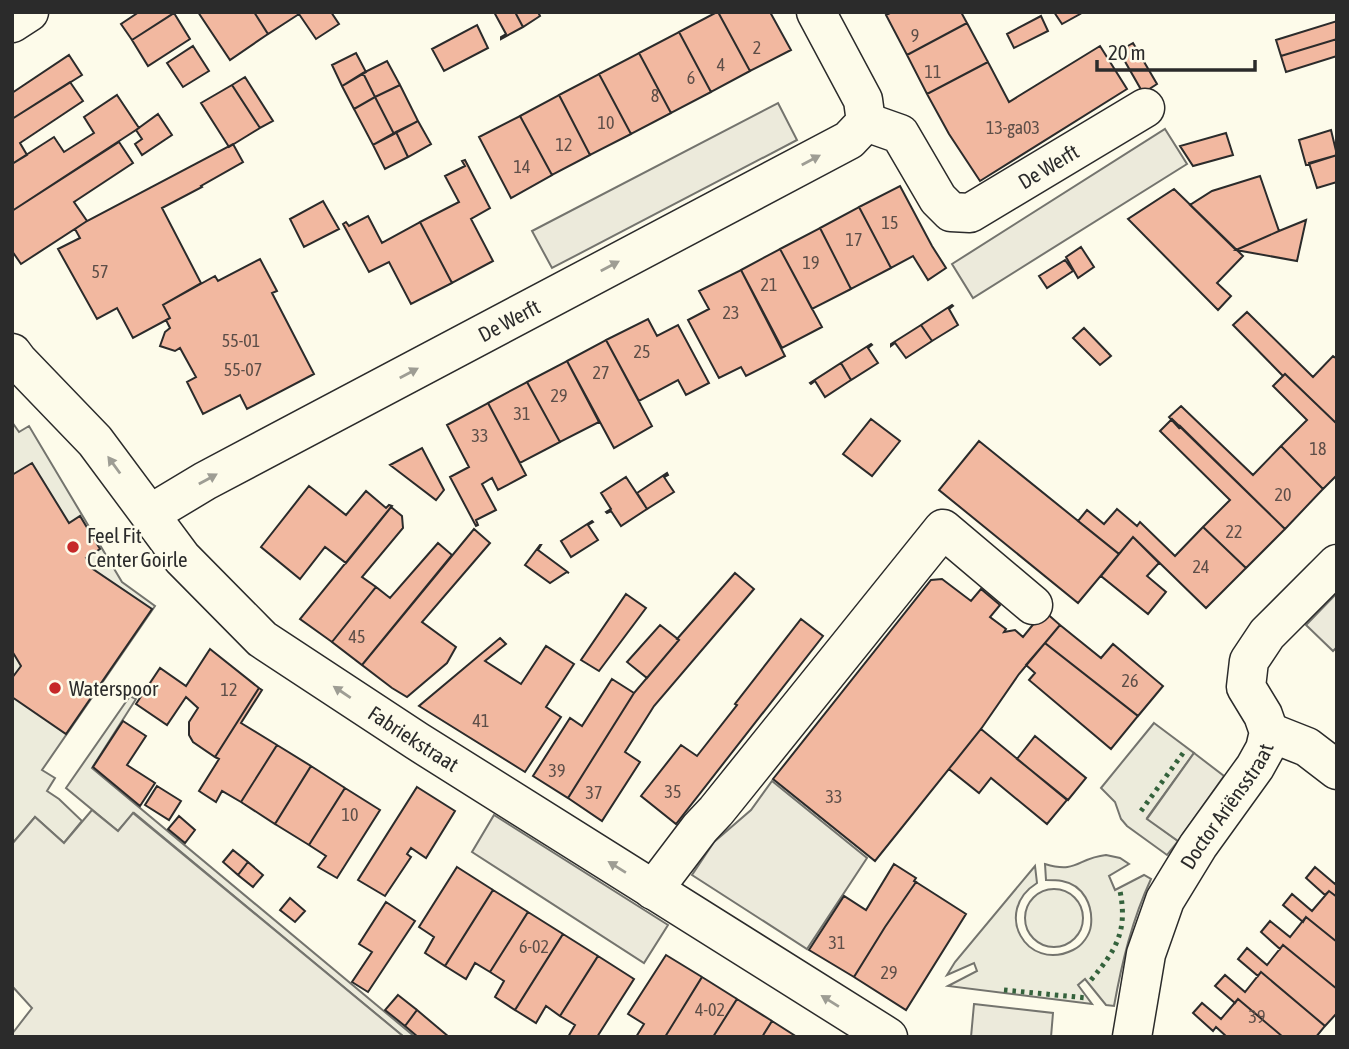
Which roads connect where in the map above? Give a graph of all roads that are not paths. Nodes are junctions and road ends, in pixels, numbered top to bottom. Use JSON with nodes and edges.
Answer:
{"nodes":[{"id":1,"x":29,"y":12,"type":"edge"},
{"id":2,"x":816,"y":12,"type":"edge"},
{"id":3,"x":12,"y":23,"type":"edge"},
{"id":4,"x":1145,"y":108,"type":"dead end"},
{"id":5,"x":866,"y":122,"type":"junction"},
{"id":6,"x":12,"y":353,"type":"edge"},
{"id":7,"x":150,"y":514,"type":"junction"},
{"id":8,"x":1337,"y":564,"type":"edge"},
{"id":9,"x":1033,"y":605,"type":"dead end"},
{"id":10,"x":1269,"y":732,"type":"junction"},
{"id":11,"x":1337,"y":770,"type":"edge"},
{"id":12,"x":653,"y":890,"type":"junction"},
{"id":13,"x":888,"y":1037,"type":"edge"},
{"id":14,"x":1132,"y":1037,"type":"edge"}],
"edges":[{"from":1,"to":3,"type":"street"},
{"from":2,"to":5,"type":"street"},
{"from":4,"to":5,"type":"street","name":"De Werft"},
{"from":7,"to":5,"type":"street","name":"De Werft","one_way":true},
{"from":7,"to":6,"type":"street","name":"Fabriekstraat","one_way":true},
{"from":12,"to":7,"type":"street","name":"Fabriekstraat","one_way":true},
{"from":8,"to":10,"type":"street","name":"Doctor Ariënsstraat"},
{"from":9,"to":12,"type":"street"},
{"from":10,"to":11,"type":"street"},
{"from":10,"to":14,"type":"street","name":"Doctor Ariënsstraat"},
{"from":13,"to":12,"type":"street","name":"Fabriekstraat","one_way":true}]}
